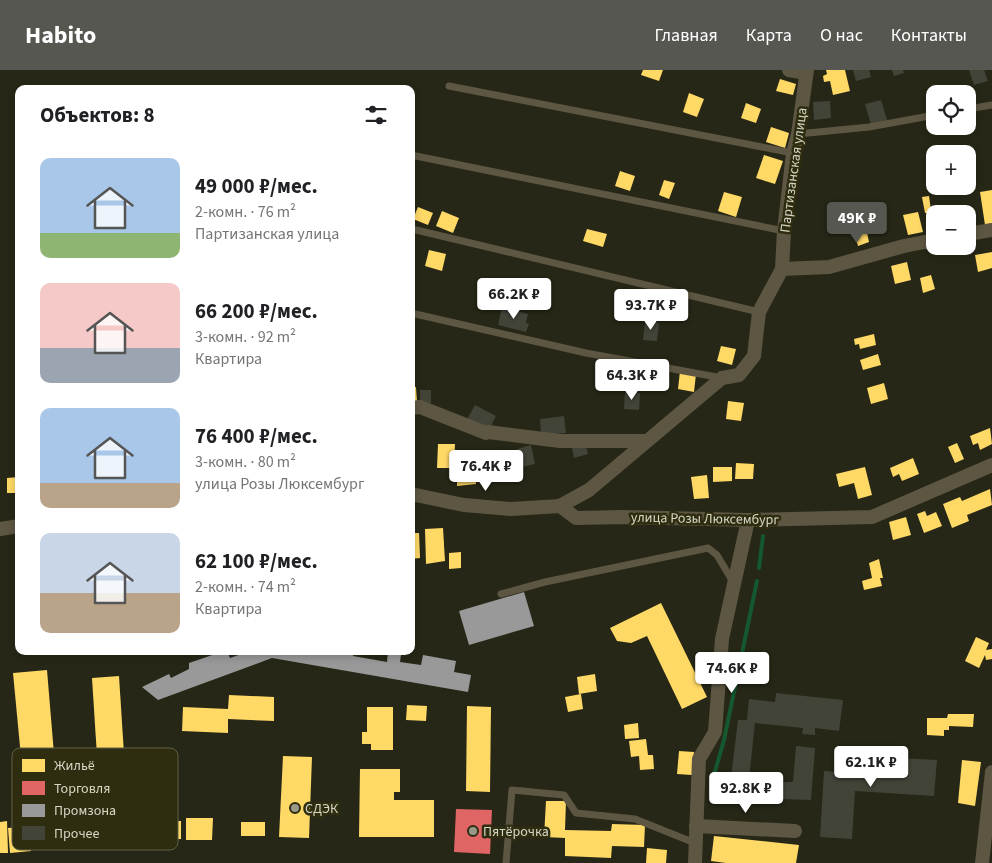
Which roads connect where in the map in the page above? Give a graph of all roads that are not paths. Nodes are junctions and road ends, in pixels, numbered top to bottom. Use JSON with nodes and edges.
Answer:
{"nodes":[{"id":1,"x":790,"y":70,"type":"edge"},
{"id":2,"x":807,"y":72,"type":"edge"},
{"id":3,"x":450,"y":86,"type":"dead end"},
{"id":4,"x":992,"y":105,"type":"edge"},
{"id":5,"x":976,"y":108,"type":"edge"},
{"id":6,"x":926,"y":116,"type":"edge"},
{"id":7,"x":798,"y":134,"type":"junction"},
{"id":8,"x":793,"y":153,"type":"junction"},
{"id":9,"x":415,"y":156,"type":"edge"},
{"id":10,"x":992,"y":230,"type":"edge"},
{"id":11,"x":415,"y":231,"type":"edge"},
{"id":12,"x":784,"y":232,"type":"junction"},
{"id":13,"x":976,"y":233,"type":"edge"},
{"id":14,"x":926,"y":242,"type":"edge"},
{"id":15,"x":782,"y":269,"type":"junction"},
{"id":16,"x":759,"y":312,"type":"junction"},
{"id":17,"x":415,"y":313,"type":"edge"},
{"id":18,"x":722,"y":378,"type":"junction"},
{"id":19,"x":415,"y":408,"type":"edge"},
{"id":20,"x":646,"y":441,"type":"junction"},
{"id":21,"x":992,"y":465,"type":"edge"},
{"id":22,"x":415,"y":495,"type":"edge"},
{"id":23,"x":560,"y":506,"type":"junction"},
{"id":24,"x":748,"y":520,"type":"junction"},
{"id":25,"x":15,"y":527,"type":"edge"},
{"id":26,"x":0,"y":529,"type":"edge"},
{"id":27,"x":734,"y":584,"type":"junction"},
{"id":28,"x":502,"y":594,"type":"dead end"},
{"id":29,"x":992,"y":772,"type":"edge"},
{"id":30,"x":696,"y":826,"type":"junction"},
{"id":31,"x":795,"y":831,"type":"dead end"},
{"id":32,"x":695,"y":843,"type":"junction"},
{"id":33,"x":506,"y":863,"type":"edge"},
{"id":34,"x":695,"y":863,"type":"edge"},
{"id":35,"x":982,"y":863,"type":"edge"}],
"edges":[{"from":1,"to":2,"type":"street"},
{"from":2,"to":7,"type":"street","name":"Партизанская улица"},
{"from":3,"to":8,"type":"lane"},
{"from":4,"to":5,"type":"lane"},
{"from":6,"to":7,"type":"lane"},
{"from":7,"to":8,"type":"street","name":"Партизанская улица"},
{"from":8,"to":12,"type":"street","name":"Партизанская улица"},
{"from":9,"to":12,"type":"lane"},
{"from":10,"to":13,"type":"street"},
{"from":11,"to":16,"type":"lane"},
{"from":12,"to":15,"type":"street","name":"Партизанская улица"},
{"from":14,"to":15,"type":"street"},
{"from":15,"to":16,"type":"street","name":"Партизанская улица"},
{"from":16,"to":18,"type":"street","name":"Партизанская улица"},
{"from":17,"to":18,"type":"lane"},
{"from":18,"to":20,"type":"street","name":"Партизанская улица"},
{"from":19,"to":20,"type":"street"},
{"from":20,"to":23,"type":"street","name":"Партизанская улица"},
{"from":21,"to":24,"type":"street","name":"улица Розы Люксембург"},
{"from":22,"to":23,"type":"street"},
{"from":23,"to":24,"type":"street","name":"улица Розы Люксембург"},
{"from":24,"to":27,"type":"street"},
{"from":25,"to":26,"type":"street"},
{"from":27,"to":28,"type":"lane"},
{"from":27,"to":30,"type":"street"},
{"from":29,"to":35,"type":"street"},
{"from":30,"to":31,"type":"street"},
{"from":30,"to":32,"type":"street"},
{"from":32,"to":33,"type":"lane"},
{"from":32,"to":34,"type":"street"}]}
